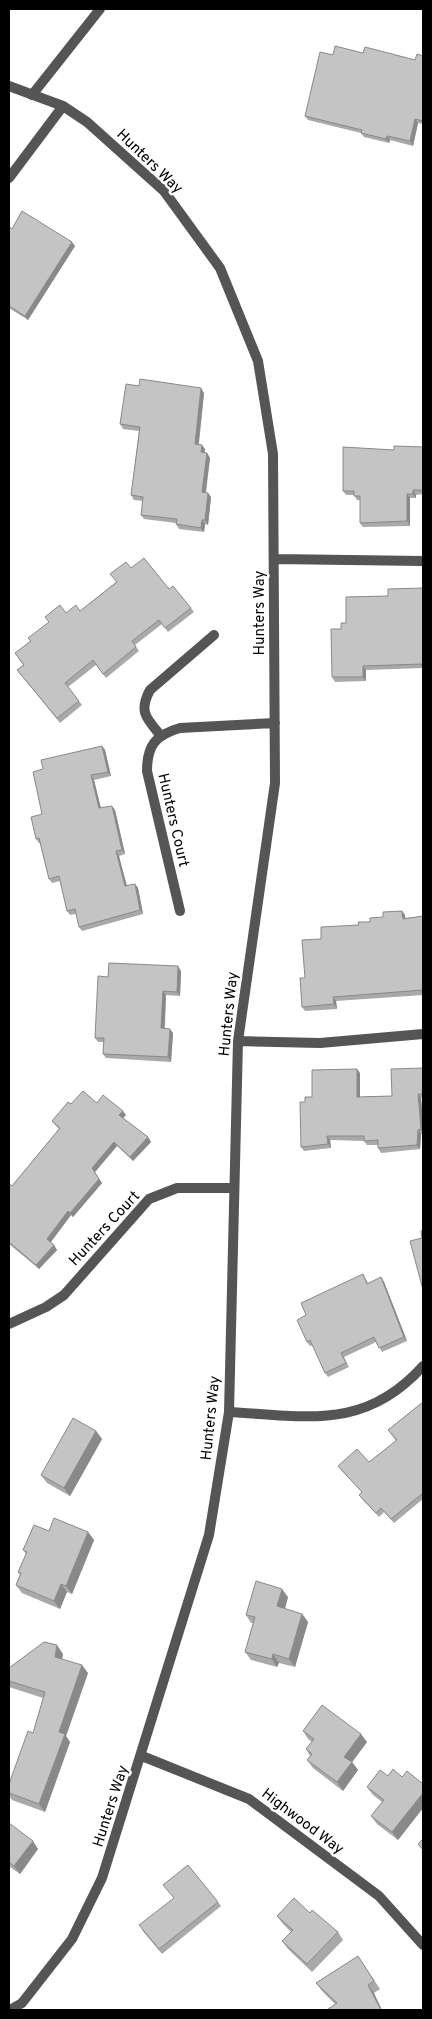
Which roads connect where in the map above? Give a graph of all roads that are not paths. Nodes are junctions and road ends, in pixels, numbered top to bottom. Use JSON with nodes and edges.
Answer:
{"nodes":[{"id":1,"x":94,"y":11,"type":"edge"},
{"id":2,"x":9,"y":86,"type":"edge"},
{"id":3,"x":32,"y":95,"type":"junction"},
{"id":4,"x":63,"y":106,"type":"junction"},
{"id":5,"x":9,"y":178,"type":"edge"},
{"id":6,"x":274,"y":559,"type":"junction"},
{"id":7,"x":423,"y":561,"type":"edge"},
{"id":8,"x":214,"y":635,"type":"dead end"},
{"id":9,"x":275,"y":723,"type":"junction"},
{"id":10,"x":161,"y":736,"type":"junction"},
{"id":11,"x":180,"y":911,"type":"dead end"},
{"id":12,"x":423,"y":1034,"type":"edge"},
{"id":13,"x":238,"y":1040,"type":"junction"},
{"id":14,"x":234,"y":1188,"type":"junction"},
{"id":15,"x":9,"y":1324,"type":"edge"},
{"id":16,"x":423,"y":1366,"type":"edge"},
{"id":17,"x":228,"y":1412,"type":"junction"},
{"id":18,"x":142,"y":1756,"type":"junction"},
{"id":19,"x":423,"y":1945,"type":"edge"},
{"id":20,"x":10,"y":2010,"type":"edge"}],
"edges":[{"from":1,"to":3,"type":"street"},
{"from":2,"to":3,"type":"street","name":"Hunters Way"},
{"from":3,"to":4,"type":"street","name":"Hunters Way"},
{"from":4,"to":5,"type":"street"},
{"from":4,"to":6,"type":"street","name":"Hunters Way"},
{"from":6,"to":7,"type":"street"},
{"from":6,"to":9,"type":"street","name":"Hunters Way"},
{"from":8,"to":10,"type":"street"},
{"from":9,"to":10,"type":"street"},
{"from":9,"to":13,"type":"street","name":"Hunters Way"},
{"from":10,"to":11,"type":"street","name":"Hunters Court"},
{"from":12,"to":13,"type":"street"},
{"from":13,"to":14,"type":"street","name":"Hunters Way"},
{"from":14,"to":15,"type":"street","name":"Hunters Court"},
{"from":14,"to":17,"type":"street","name":"Hunters Way"},
{"from":16,"to":17,"type":"street"},
{"from":17,"to":18,"type":"street","name":"Hunters Way"},
{"from":18,"to":19,"type":"street","name":"Highwood Way"},
{"from":18,"to":20,"type":"street","name":"Hunters Way"}]}
